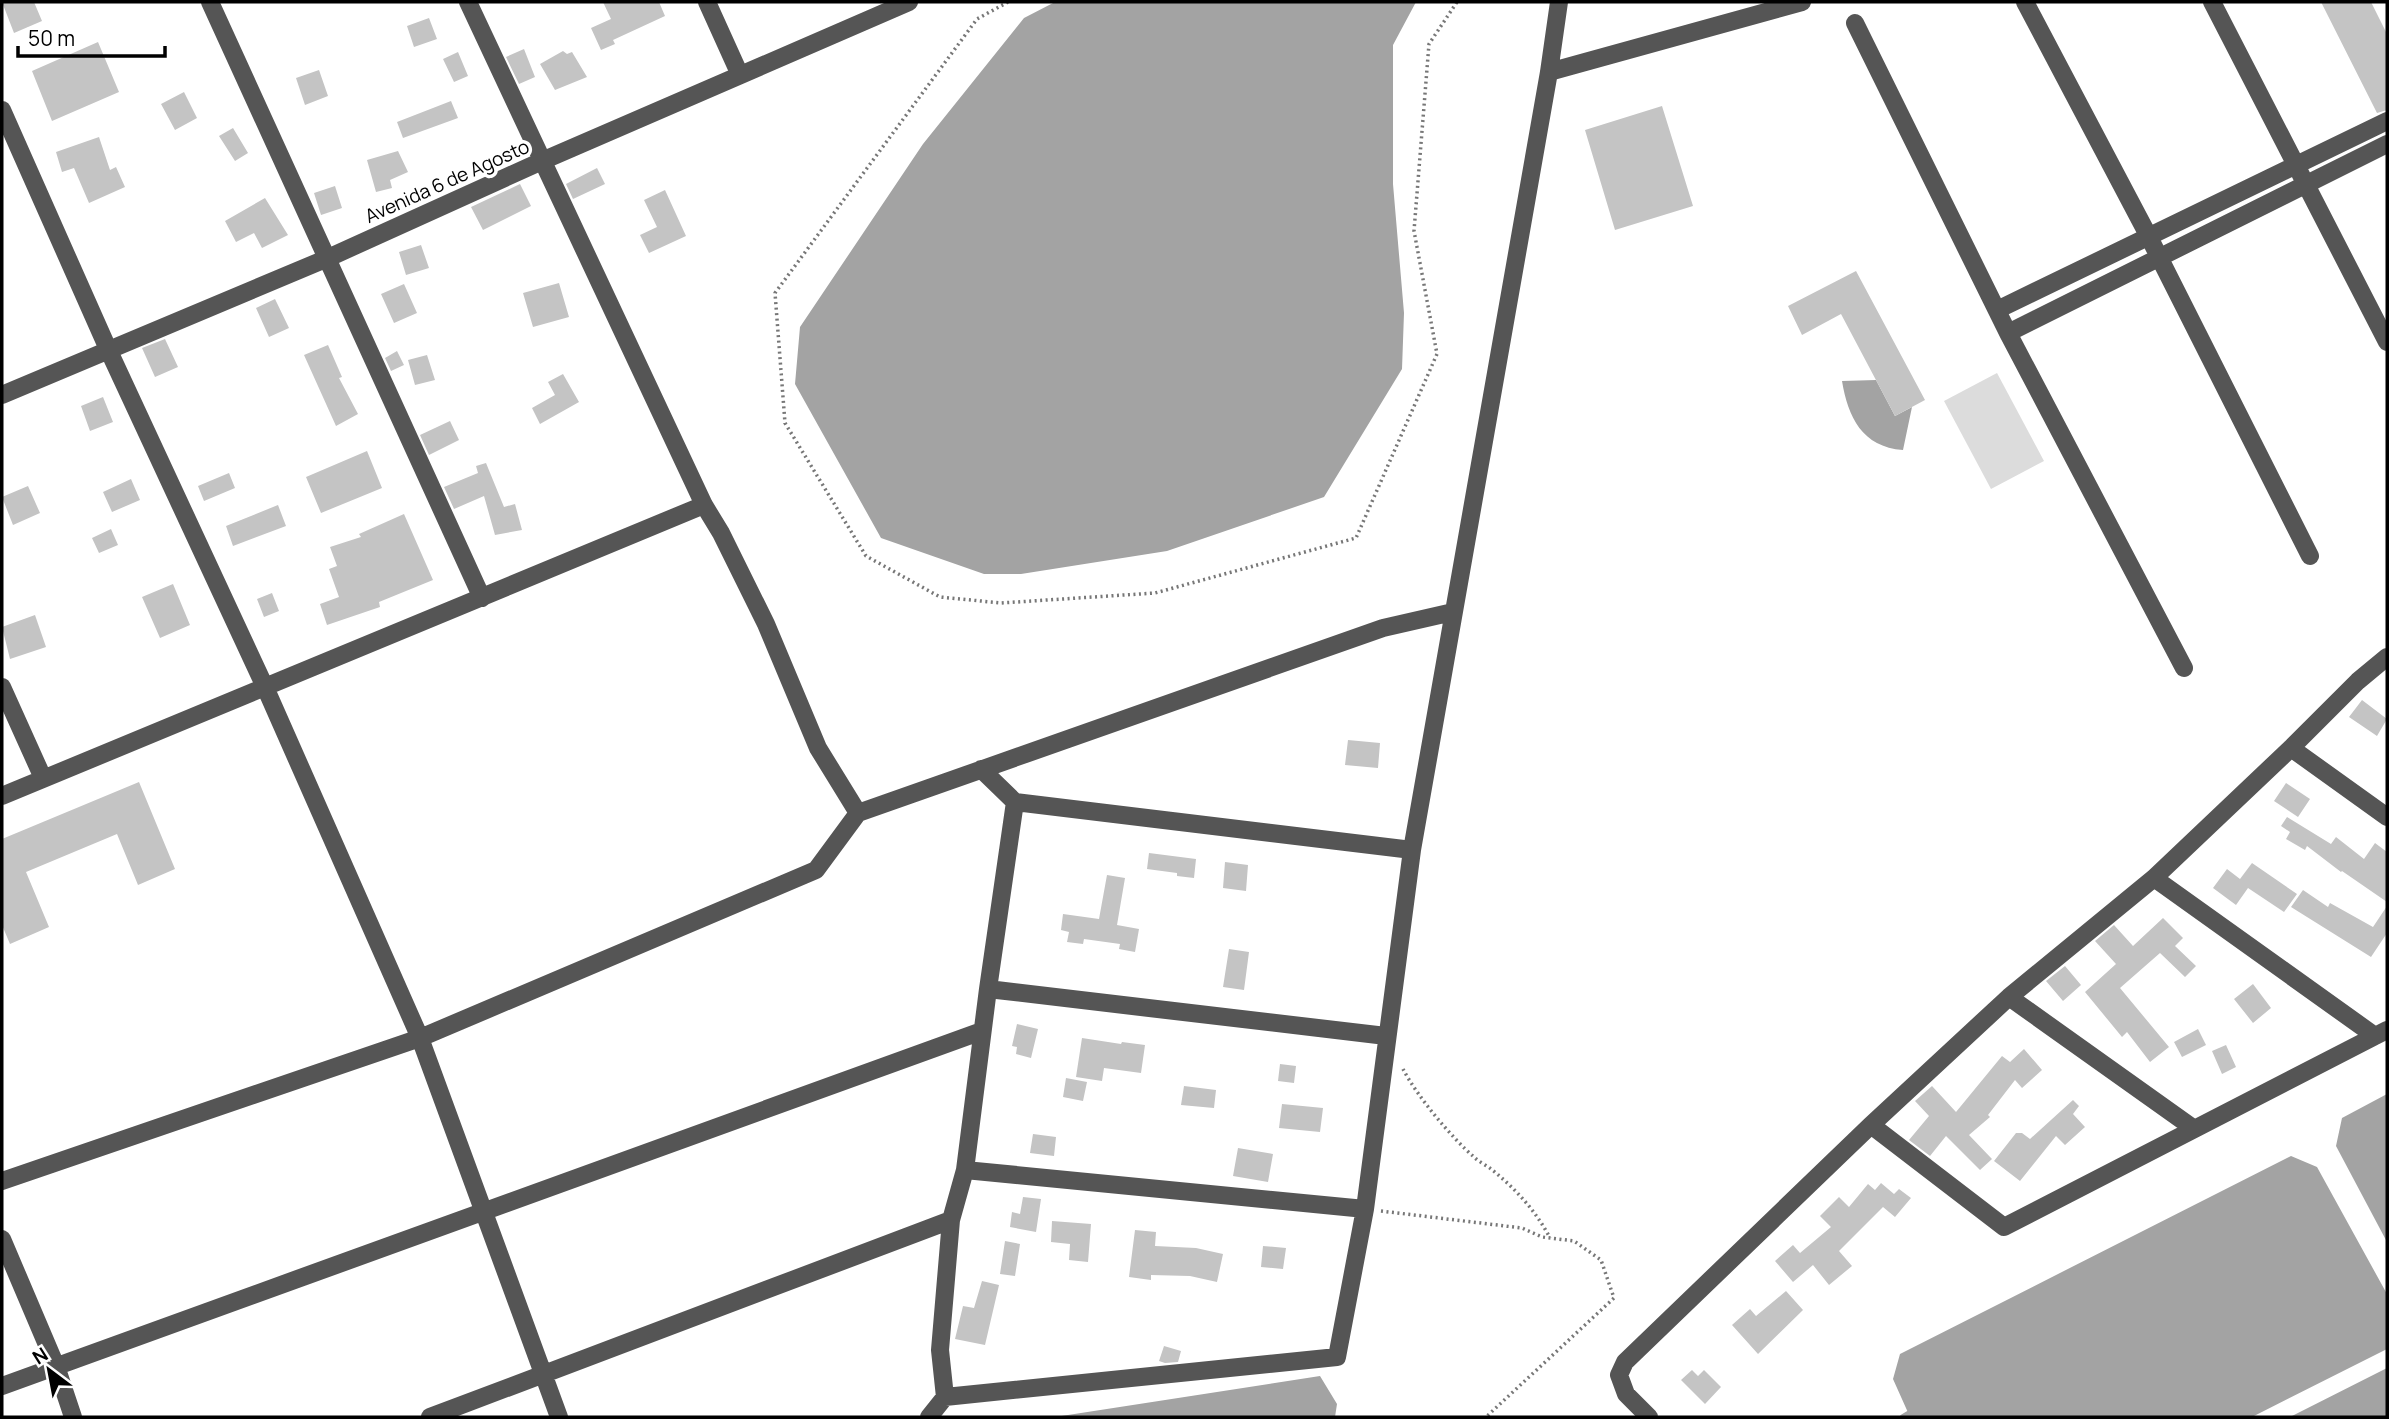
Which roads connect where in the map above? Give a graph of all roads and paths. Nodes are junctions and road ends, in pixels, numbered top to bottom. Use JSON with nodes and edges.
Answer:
{"nodes":[{"id":1,"x":210,"y":2,"type":"edge"},
{"id":2,"x":468,"y":2,"type":"edge"},
{"id":3,"x":707,"y":2,"type":"edge"},
{"id":4,"x":909,"y":2,"type":"edge"},
{"id":5,"x":1008,"y":2,"type":"edge"},
{"id":6,"x":1457,"y":2,"type":"edge"},
{"id":7,"x":1559,"y":2,"type":"edge"},
{"id":8,"x":1802,"y":2,"type":"edge"},
{"id":9,"x":2025,"y":2,"type":"edge"},
{"id":10,"x":2212,"y":2,"type":"edge"},
{"id":11,"x":1855,"y":23,"type":"dead end"},
{"id":12,"x":1549,"y":72,"type":"junction"},
{"id":13,"x":740,"y":75,"type":"junction"},
{"id":14,"x":2,"y":110,"type":"edge"},
{"id":15,"x":2387,"y":121,"type":"edge"},
{"id":16,"x":2387,"y":144,"type":"edge"},
{"id":17,"x":542,"y":161,"type":"junction"},
{"id":18,"x":2295,"y":165,"type":"junction"},
{"id":19,"x":2305,"y":184,"type":"junction"},
{"id":20,"x":2149,"y":237,"type":"junction"},
{"id":21,"x":328,"y":258,"type":"junction"},
{"id":22,"x":2159,"y":258,"type":"junction"},
{"id":23,"x":1997,"y":310,"type":"junction"},
{"id":24,"x":2008,"y":333,"type":"junction"},
{"id":25,"x":2387,"y":342,"type":"edge"},
{"id":26,"x":108,"y":349,"type":"junction"},
{"id":27,"x":2,"y":395,"type":"edge"},
{"id":28,"x":704,"y":505,"type":"junction"},
{"id":29,"x":2310,"y":556,"type":"dead end"},
{"id":30,"x":482,"y":598,"type":"junction"},
{"id":31,"x":1453,"y":612,"type":"junction"},
{"id":32,"x":2387,"y":657,"type":"edge"},
{"id":33,"x":2184,"y":668,"type":"dead end"},
{"id":34,"x":2,"y":687,"type":"edge"},
{"id":35,"x":265,"y":687,"type":"junction"},
{"id":36,"x":2291,"y":748,"type":"junction"},
{"id":37,"x":981,"y":769,"type":"junction"},
{"id":38,"x":43,"y":778,"type":"junction"},
{"id":39,"x":2,"y":796,"type":"edge"},
{"id":40,"x":1015,"y":802,"type":"junction"},
{"id":41,"x":858,"y":813,"type":"junction"},
{"id":42,"x":2387,"y":817,"type":"edge"},
{"id":43,"x":1412,"y":850,"type":"junction"},
{"id":44,"x":2154,"y":878,"type":"junction"},
{"id":45,"x":988,"y":989,"type":"junction"},
{"id":46,"x":2009,"y":997,"type":"junction"},
{"id":47,"x":982,"y":1031,"type":"junction"},
{"id":48,"x":2381,"y":1033,"type":"edge"},
{"id":49,"x":1387,"y":1036,"type":"junction"},
{"id":50,"x":420,"y":1038,"type":"junction"},
{"id":51,"x":1402,"y":1067,"type":"dead end"},
{"id":52,"x":1871,"y":1125,"type":"junction"},
{"id":53,"x":2193,"y":1128,"type":"junction"},
{"id":54,"x":965,"y":1170,"type":"junction"},
{"id":55,"x":2,"y":1181,"type":"edge"},
{"id":56,"x":1365,"y":1209,"type":"junction"},
{"id":57,"x":483,"y":1212,"type":"junction"},
{"id":58,"x":951,"y":1220,"type":"junction"},
{"id":59,"x":1550,"y":1238,"type":"junction"},
{"id":60,"x":2,"y":1239,"type":"edge"},
{"id":61,"x":56,"y":1366,"type":"junction"},
{"id":62,"x":545,"y":1374,"type":"junction"},
{"id":63,"x":2,"y":1386,"type":"edge"},
{"id":64,"x":945,"y":1397,"type":"junction"},
{"id":65,"x":74,"y":1417,"type":"edge"},
{"id":66,"x":429,"y":1417,"type":"edge"},
{"id":67,"x":559,"y":1417,"type":"edge"},
{"id":68,"x":929,"y":1417,"type":"edge"},
{"id":69,"x":1486,"y":1417,"type":"edge"},
{"id":70,"x":1648,"y":1417,"type":"edge"}],
"edges":[{"from":1,"to":21,"type":"street"},
{"from":2,"to":17,"type":"street"},
{"from":3,"to":13,"type":"street"},
{"from":4,"to":13,"type":"street","name":"Avenida 6 de Agosto"},
{"from":5,"to":6,"type":"path"},
{"from":7,"to":12,"type":"street"},
{"from":8,"to":12,"type":"street"},
{"from":9,"to":20,"type":"street"},
{"from":10,"to":18,"type":"street"},
{"from":11,"to":23,"type":"street"},
{"from":12,"to":31,"type":"street"},
{"from":13,"to":17,"type":"street","name":"Avenida 6 de Agosto"},
{"from":14,"to":26,"type":"street"},
{"from":15,"to":18,"type":"street"},
{"from":16,"to":19,"type":"street"},
{"from":17,"to":21,"type":"street","name":"Avenida 6 de Agosto"},
{"from":17,"to":28,"type":"street"},
{"from":18,"to":19,"type":"street"},
{"from":18,"to":20,"type":"street"},
{"from":19,"to":22,"type":"street"},
{"from":19,"to":25,"type":"street"},
{"from":20,"to":22,"type":"street"},
{"from":20,"to":23,"type":"street"},
{"from":21,"to":26,"type":"street","name":"Avenida 6 de Agosto"},
{"from":21,"to":30,"type":"street"},
{"from":22,"to":24,"type":"street"},
{"from":22,"to":29,"type":"street"},
{"from":23,"to":24,"type":"street"},
{"from":24,"to":33,"type":"street"},
{"from":26,"to":27,"type":"street","name":"Avenida 6 de Agosto"},
{"from":26,"to":35,"type":"street"},
{"from":28,"to":30,"type":"street"},
{"from":28,"to":41,"type":"street"},
{"from":30,"to":35,"type":"street"},
{"from":31,"to":37,"type":"street"},
{"from":31,"to":43,"type":"street"},
{"from":32,"to":36,"type":"street"},
{"from":34,"to":38,"type":"street"},
{"from":35,"to":38,"type":"street"},
{"from":35,"to":50,"type":"street"},
{"from":36,"to":42,"type":"street"},
{"from":36,"to":44,"type":"street"},
{"from":37,"to":40,"type":"street"},
{"from":37,"to":41,"type":"street"},
{"from":38,"to":39,"type":"street"},
{"from":40,"to":43,"type":"street"},
{"from":40,"to":45,"type":"street"},
{"from":41,"to":50,"type":"street"},
{"from":43,"to":49,"type":"street"},
{"from":44,"to":46,"type":"street"},
{"from":44,"to":48,"type":"street"},
{"from":45,"to":47,"type":"street"},
{"from":45,"to":49,"type":"street"},
{"from":46,"to":52,"type":"street"},
{"from":46,"to":53,"type":"street"},
{"from":47,"to":54,"type":"street"},
{"from":47,"to":57,"type":"street"},
{"from":48,"to":53,"type":"street"},
{"from":49,"to":56,"type":"street"},
{"from":50,"to":55,"type":"street"},
{"from":50,"to":57,"type":"street"},
{"from":51,"to":59,"type":"path"},
{"from":52,"to":53,"type":"street"},
{"from":52,"to":70,"type":"street"},
{"from":54,"to":56,"type":"street"},
{"from":54,"to":58,"type":"street"},
{"from":56,"to":59,"type":"path"},
{"from":56,"to":64,"type":"street"},
{"from":57,"to":61,"type":"street"},
{"from":57,"to":62,"type":"street"},
{"from":58,"to":62,"type":"street"},
{"from":58,"to":64,"type":"street"},
{"from":59,"to":69,"type":"path"},
{"from":60,"to":61,"type":"street"},
{"from":61,"to":63,"type":"street"},
{"from":61,"to":65,"type":"street"},
{"from":62,"to":66,"type":"street"},
{"from":62,"to":67,"type":"street"},
{"from":64,"to":68,"type":"street"}]}
